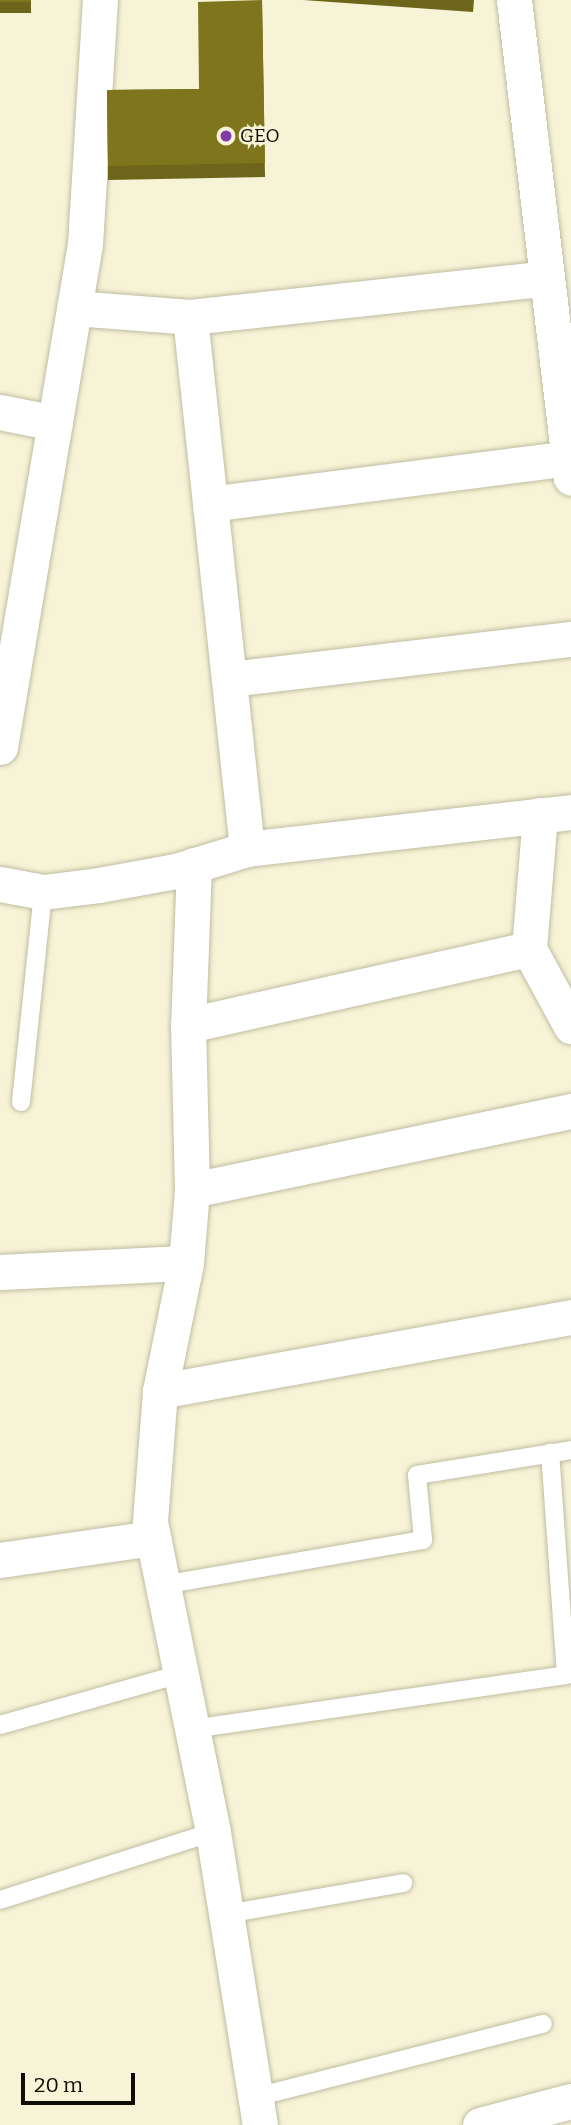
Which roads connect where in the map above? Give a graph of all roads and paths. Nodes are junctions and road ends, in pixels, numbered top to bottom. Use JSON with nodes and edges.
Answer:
{"nodes":[{"id":1,"x":100,"y":0,"type":"edge"},
{"id":2,"x":514,"y":0,"type":"edge"},
{"id":3,"x":547,"y":278,"type":"junction"},
{"id":4,"x":74,"y":308,"type":"junction"},
{"id":5,"x":190,"y":317,"type":"junction"},
{"id":6,"x":0,"y":412,"type":"edge"},
{"id":7,"x":55,"y":423,"type":"junction"},
{"id":8,"x":570,"y":468,"type":"edge"},
{"id":9,"x":210,"y":504,"type":"junction"},
{"id":10,"x":571,"y":639,"type":"edge"},
{"id":11,"x":229,"y":680,"type":"junction"},
{"id":12,"x":0,"y":747,"type":"edge"},
{"id":13,"x":556,"y":814,"type":"edge"},
{"id":14,"x":247,"y":849,"type":"junction"},
{"id":15,"x":194,"y":865,"type":"junction"},
{"id":16,"x":0,"y":884,"type":"edge"},
{"id":17,"x":43,"y":891,"type":"junction"},
{"id":18,"x":529,"y":949,"type":"junction"},
{"id":19,"x":188,"y":1025,"type":"junction"},
{"id":20,"x":571,"y":1026,"type":"edge"},
{"id":21,"x":21,"y":1102,"type":"dead end"},
{"id":22,"x":571,"y":1111,"type":"edge"},
{"id":23,"x":192,"y":1190,"type":"junction"},
{"id":24,"x":186,"y":1264,"type":"junction"},
{"id":25,"x":0,"y":1272,"type":"edge"},
{"id":26,"x":571,"y":1317,"type":"edge"},
{"id":27,"x":160,"y":1391,"type":"junction"},
{"id":28,"x":571,"y":1450,"type":"edge"},
{"id":29,"x":550,"y":1453,"type":"junction"},
{"id":30,"x":153,"y":1538,"type":"junction"},
{"id":31,"x":0,"y":1560,"type":"edge"},
{"id":32,"x":162,"y":1585,"type":"junction"},
{"id":33,"x":180,"y":1674,"type":"junction"},
{"id":34,"x":0,"y":1725,"type":"edge"},
{"id":35,"x":192,"y":1728,"type":"junction"},
{"id":36,"x":213,"y":1832,"type":"junction"},
{"id":37,"x":403,"y":1883,"type":"dead end"},
{"id":38,"x":0,"y":1900,"type":"edge"},
{"id":39,"x":226,"y":1914,"type":"junction"},
{"id":40,"x":543,"y":2024,"type":"dead end"},
{"id":41,"x":571,"y":2101,"type":"edge"},
{"id":42,"x":258,"y":2111,"type":"edge"},
{"id":43,"x":480,"y":2125,"type":"edge"}],
"edges":[{"from":1,"to":4,"type":"street"},
{"from":2,"to":3,"type":"street"},
{"from":3,"to":5,"type":"street"},
{"from":3,"to":8,"type":"street"},
{"from":4,"to":5,"type":"street"},
{"from":4,"to":7,"type":"street"},
{"from":5,"to":9,"type":"street"},
{"from":6,"to":7,"type":"street"},
{"from":7,"to":12,"type":"street"},
{"from":8,"to":9,"type":"street"},
{"from":9,"to":11,"type":"street"},
{"from":10,"to":11,"type":"street"},
{"from":11,"to":14,"type":"street"},
{"from":13,"to":14,"type":"street"},
{"from":13,"to":18,"type":"street"},
{"from":14,"to":15,"type":"street"},
{"from":15,"to":17,"type":"street"},
{"from":15,"to":19,"type":"street"},
{"from":16,"to":17,"type":"street"},
{"from":17,"to":21,"type":"lane"},
{"from":18,"to":19,"type":"street"},
{"from":18,"to":20,"type":"street"},
{"from":19,"to":23,"type":"street"},
{"from":22,"to":23,"type":"street"},
{"from":23,"to":24,"type":"street"},
{"from":24,"to":25,"type":"street"},
{"from":24,"to":27,"type":"street"},
{"from":26,"to":27,"type":"street"},
{"from":27,"to":30,"type":"street"},
{"from":28,"to":29,"type":"lane"},
{"from":29,"to":32,"type":"lane"},
{"from":29,"to":35,"type":"lane"},
{"from":30,"to":31,"type":"street"},
{"from":30,"to":32,"type":"street"},
{"from":32,"to":33,"type":"street"},
{"from":33,"to":34,"type":"lane"},
{"from":33,"to":35,"type":"street"},
{"from":35,"to":36,"type":"street"},
{"from":36,"to":38,"type":"lane"},
{"from":36,"to":39,"type":"street"},
{"from":37,"to":39,"type":"lane"},
{"from":39,"to":42,"type":"street"},
{"from":40,"to":42,"type":"lane"},
{"from":41,"to":43,"type":"street"}]}
